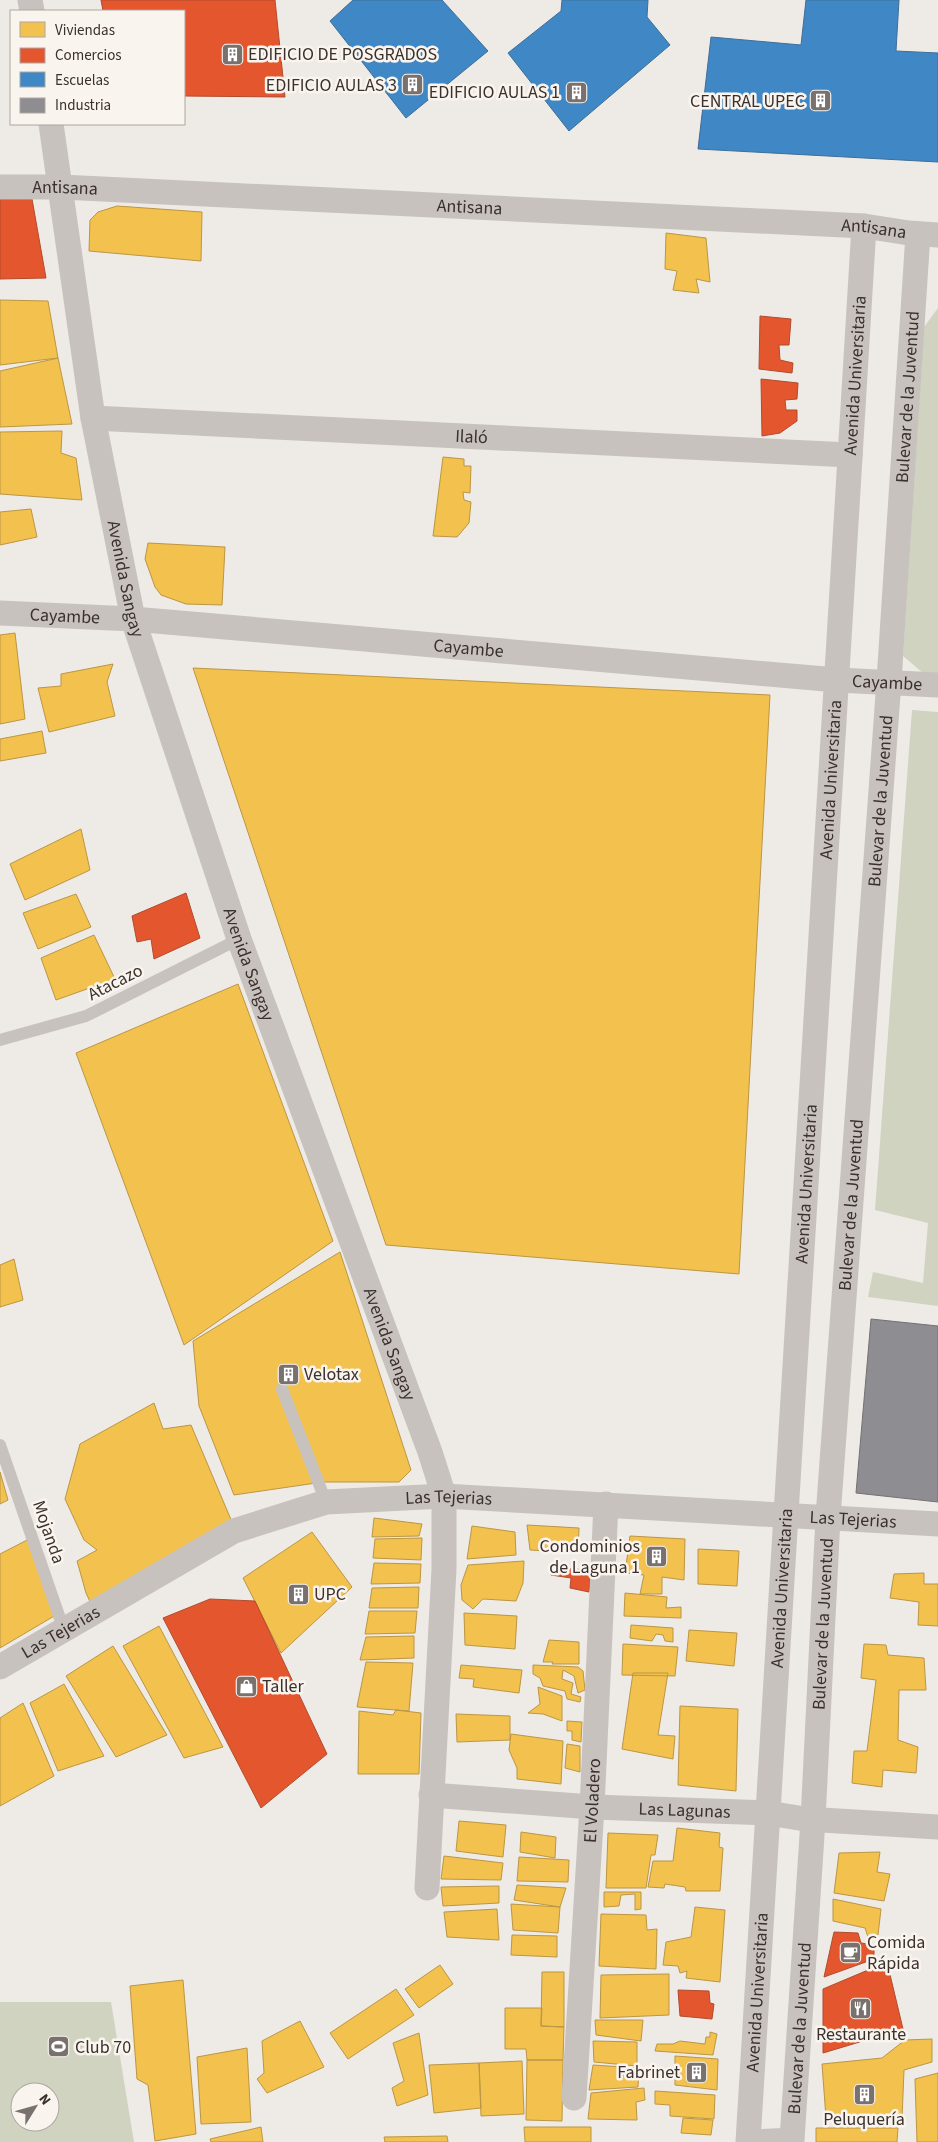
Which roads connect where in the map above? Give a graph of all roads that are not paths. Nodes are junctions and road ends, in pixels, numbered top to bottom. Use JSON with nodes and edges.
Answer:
{"nodes":[{"id":1,"x":51,"y":125,"type":"edge"},
{"id":2,"x":0,"y":187,"type":"edge"},
{"id":3,"x":61,"y":187,"type":"junction"},
{"id":4,"x":864,"y":226,"type":"junction"},
{"id":5,"x":928,"y":234,"type":"edge"},
{"id":6,"x":93,"y":418,"type":"junction"},
{"id":7,"x":850,"y":455,"type":"junction"},
{"id":8,"x":0,"y":613,"type":"edge"},
{"id":9,"x":133,"y":620,"type":"junction"},
{"id":10,"x":837,"y":680,"type":"junction"},
{"id":11,"x":889,"y":681,"type":"junction"},
{"id":12,"x":938,"y":685,"type":"edge"},
{"id":13,"x":239,"y":939,"type":"junction"},
{"id":14,"x":0,"y":1040,"type":"edge"},
{"id":15,"x":282,"y":1389,"type":"dead end"},
{"id":16,"x":0,"y":1445,"type":"edge"},
{"id":17,"x":444,"y":1496,"type":"junction"},
{"id":18,"x":326,"y":1502,"type":"junction"},
{"id":19,"x":606,"y":1504,"type":"junction"},
{"id":20,"x":786,"y":1515,"type":"junction"},
{"id":21,"x":828,"y":1517,"type":"junction"},
{"id":22,"x":938,"y":1524,"type":"edge"},
{"id":23,"x":64,"y":1630,"type":"junction"},
{"id":24,"x":0,"y":1667,"type":"edge"},
{"id":25,"x":431,"y":1795,"type":"junction"},
{"id":26,"x":592,"y":1807,"type":"junction"},
{"id":27,"x":768,"y":1813,"type":"junction"},
{"id":28,"x":813,"y":1820,"type":"junction"},
{"id":29,"x":938,"y":1828,"type":"edge"},
{"id":30,"x":427,"y":1888,"type":"dead end"},
{"id":31,"x":574,"y":2098,"type":"dead end"},
{"id":32,"x":748,"y":2142,"type":"edge"},
{"id":33,"x":754,"y":2142,"type":"edge"}],
"edges":[{"from":1,"to":3,"type":"street","name":"Avenida Sangay"},
{"from":2,"to":3,"type":"street","name":"Antisana"},
{"from":3,"to":4,"type":"street","name":"Antisana"},
{"from":3,"to":6,"type":"street","name":"Avenida Sangay"},
{"from":4,"to":5,"type":"street","name":"Antisana"},
{"from":4,"to":7,"type":"street","name":"Avenida Universitaria"},
{"from":5,"to":11,"type":"street","name":"Bulevar de la Juventud"},
{"from":6,"to":7,"type":"street","name":"Ilaló"},
{"from":6,"to":9,"type":"street","name":"Avenida Sangay"},
{"from":7,"to":10,"type":"street","name":"Avenida Universitaria"},
{"from":8,"to":9,"type":"street","name":"Cayambe"},
{"from":9,"to":10,"type":"street","name":"Cayambe"},
{"from":9,"to":13,"type":"street","name":"Avenida Sangay"},
{"from":10,"to":11,"type":"street","name":"Cayambe"},
{"from":10,"to":20,"type":"street","name":"Avenida Universitaria"},
{"from":11,"to":12,"type":"street","name":"Cayambe"},
{"from":11,"to":21,"type":"street","name":"Bulevar de la Juventud"},
{"from":13,"to":14,"type":"lane","name":"Atacazo"},
{"from":13,"to":17,"type":"street","name":"Avenida Sangay"},
{"from":15,"to":18,"type":"lane"},
{"from":16,"to":23,"type":"lane","name":"Mojanda"},
{"from":17,"to":18,"type":"street","name":"Las Tejerias"},
{"from":17,"to":19,"type":"street","name":"Las Tejerias"},
{"from":17,"to":25,"type":"street","name":"Avenida Sangay"},
{"from":18,"to":23,"type":"street","name":"Las Tejerias"},
{"from":19,"to":20,"type":"street","name":"Las Tejerias"},
{"from":19,"to":26,"type":"street","name":"El Voladero"},
{"from":20,"to":21,"type":"street","name":"Las Tejerias"},
{"from":20,"to":27,"type":"street","name":"Avenida Universitaria"},
{"from":21,"to":22,"type":"street","name":"Las Tejerias"},
{"from":21,"to":28,"type":"street","name":"Bulevar de la Juventud"},
{"from":23,"to":24,"type":"street","name":"Las Tejerias"},
{"from":25,"to":26,"type":"street","name":"Las Lagunas"},
{"from":25,"to":30,"type":"street","name":"Avenida Sangay"},
{"from":26,"to":27,"type":"street","name":"Las Lagunas"},
{"from":26,"to":31,"type":"street","name":"El Voladero"},
{"from":27,"to":28,"type":"street","name":"Las Lagunas"},
{"from":27,"to":32,"type":"street","name":"Avenida Universitaria"},
{"from":28,"to":29,"type":"street","name":"Las Lagunas"},
{"from":28,"to":33,"type":"street","name":"Bulevar de la Juventud"}]}
